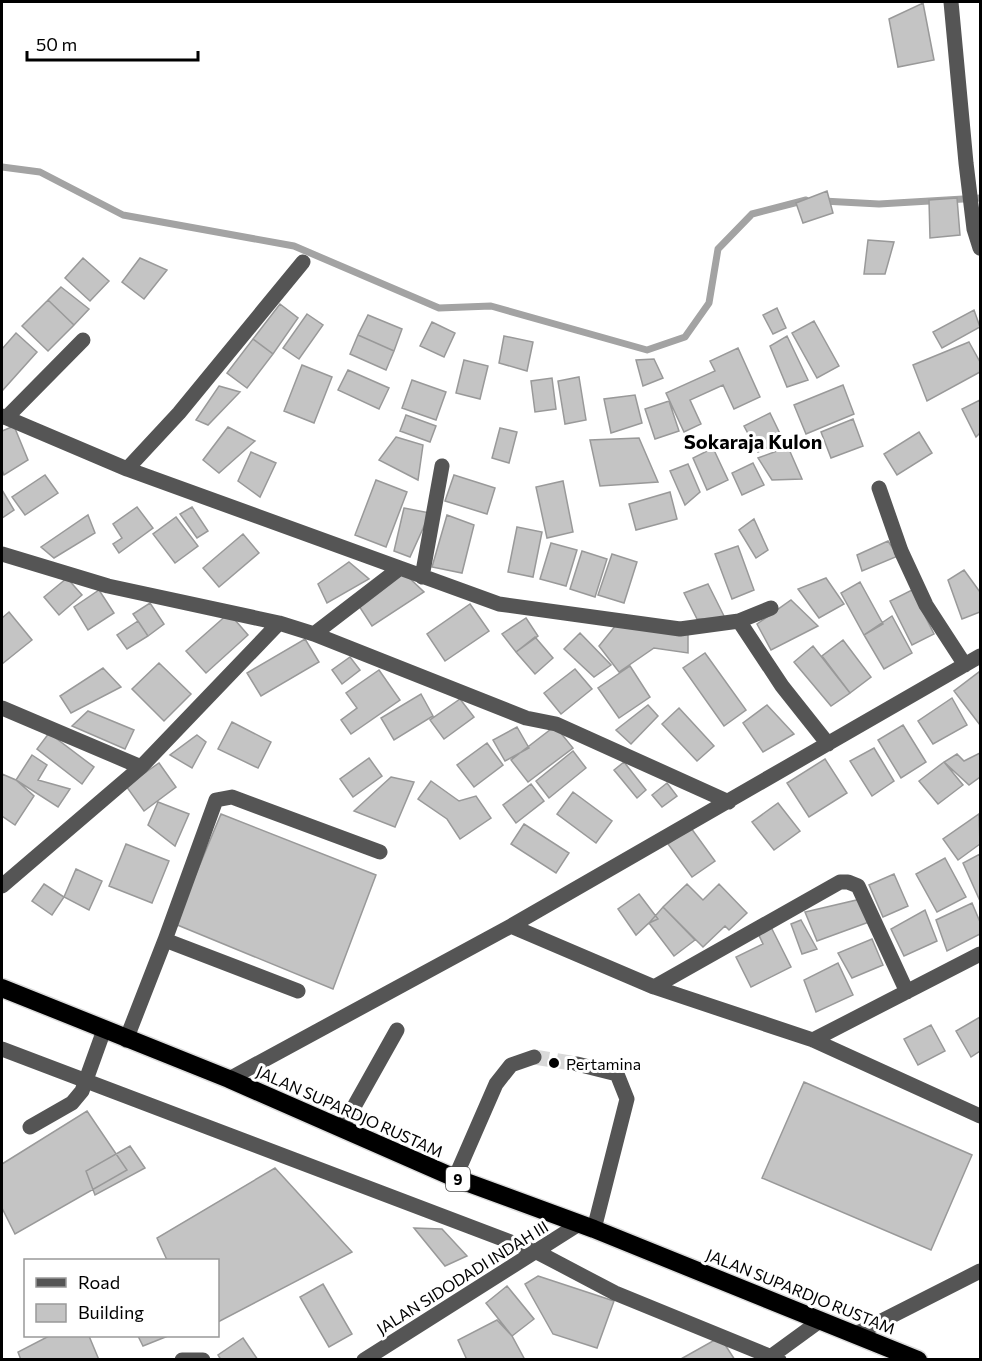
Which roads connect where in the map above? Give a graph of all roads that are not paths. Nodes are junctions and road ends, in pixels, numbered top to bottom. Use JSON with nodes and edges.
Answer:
{"nodes":[{"id":1,"x":951,"y":2,"type":"edge"},
{"id":2,"x":981,"y":248,"type":"edge"},
{"id":3,"x":303,"y":262,"type":"dead end"},
{"id":4,"x":83,"y":340,"type":"dead end"},
{"id":5,"x":4,"y":417,"type":"edge"},
{"id":6,"x":442,"y":466,"type":"dead end"},
{"id":7,"x":128,"y":470,"type":"junction"},
{"id":8,"x":879,"y":488,"type":"dead end"},
{"id":9,"x":2,"y":554,"type":"edge"},
{"id":10,"x":400,"y":568,"type":"junction"},
{"id":11,"x":422,"y":576,"type":"junction"},
{"id":12,"x":771,"y":608,"type":"dead end"},
{"id":13,"x":739,"y":621,"type":"junction"},
{"id":14,"x":279,"y":623,"type":"junction"},
{"id":15,"x":314,"y":634,"type":"junction"},
{"id":16,"x":981,"y":656,"type":"edge"},
{"id":17,"x":965,"y":665,"type":"junction"},
{"id":18,"x":2,"y":708,"type":"edge"},
{"id":19,"x":828,"y":744,"type":"junction"},
{"id":20,"x":141,"y":767,"type":"junction"},
{"id":21,"x":729,"y":802,"type":"junction"},
{"id":22,"x":380,"y":852,"type":"dead end"},
{"id":23,"x":2,"y":886,"type":"edge"},
{"id":24,"x":511,"y":926,"type":"junction"},
{"id":25,"x":165,"y":940,"type":"junction"},
{"id":26,"x":981,"y":954,"type":"edge"},
{"id":27,"x":654,"y":987,"type":"junction"},
{"id":28,"x":2,"y":988,"type":"edge"},
{"id":29,"x":298,"y":991,"type":"dead end"},
{"id":30,"x":908,"y":992,"type":"junction"},
{"id":31,"x":104,"y":1030,"type":"junction"},
{"id":32,"x":397,"y":1030,"type":"dead end"},
{"id":33,"x":126,"y":1040,"type":"junction"},
{"id":34,"x":813,"y":1040,"type":"junction"},
{"id":35,"x":2,"y":1049,"type":"edge"},
{"id":36,"x":534,"y":1057,"type":"tunnel mouth"},
{"id":37,"x":578,"y":1064,"type":"tunnel mouth"},
{"id":38,"x":229,"y":1078,"type":"junction"},
{"id":39,"x":87,"y":1082,"type":"junction"},
{"id":40,"x":980,"y":1115,"type":"edge"},
{"id":41,"x":30,"y":1126,"type":"dead end"},
{"id":42,"x":342,"y":1128,"type":"junction"},
{"id":43,"x":455,"y":1178,"type":"junction"},
{"id":44,"x":587,"y":1226,"type":"junction"},
{"id":45,"x":537,"y":1252,"type":"junction"},
{"id":46,"x":981,"y":1271,"type":"edge"},
{"id":47,"x":821,"y":1320,"type":"junction"},
{"id":48,"x":856,"y":1334,"type":"junction"},
{"id":49,"x":906,"y":1357,"type":"edge"},
{"id":50,"x":773,"y":1358,"type":"edge"},
{"id":51,"x":182,"y":1359,"type":"edge"},
{"id":52,"x":203,"y":1359,"type":"edge"},
{"id":53,"x":364,"y":1359,"type":"edge"}],
"edges":[{"from":1,"to":2,"type":"street"},
{"from":3,"to":7,"type":"street"},
{"from":4,"to":5,"type":"street"},
{"from":5,"to":7,"type":"street"},
{"from":6,"to":11,"type":"street"},
{"from":7,"to":10,"type":"street"},
{"from":8,"to":17,"type":"street"},
{"from":9,"to":14,"type":"street"},
{"from":10,"to":11,"type":"street"},
{"from":10,"to":15,"type":"street"},
{"from":11,"to":13,"type":"street"},
{"from":12,"to":13,"type":"street"},
{"from":13,"to":19,"type":"street"},
{"from":14,"to":15,"type":"street"},
{"from":14,"to":20,"type":"street"},
{"from":15,"to":21,"type":"street"},
{"from":16,"to":17,"type":"street"},
{"from":17,"to":19,"type":"street"},
{"from":18,"to":20,"type":"street"},
{"from":19,"to":21,"type":"street"},
{"from":20,"to":23,"type":"street"},
{"from":21,"to":24,"type":"street"},
{"from":22,"to":25,"type":"street"},
{"from":24,"to":27,"type":"street"},
{"from":24,"to":38,"type":"street"},
{"from":25,"to":29,"type":"street"},
{"from":25,"to":33,"type":"street"},
{"from":26,"to":30,"type":"street"},
{"from":27,"to":30,"type":"street"},
{"from":27,"to":34,"type":"street"},
{"from":28,"to":31,"type":"highway","name":"JALAN SUPARDJO RUSTAM","number":"9"},
{"from":30,"to":34,"type":"street"},
{"from":31,"to":33,"type":"highway","name":"JALAN SUPARDJO RUSTAM","number":"9"},
{"from":31,"to":39,"type":"street"},
{"from":32,"to":42,"type":"street"},
{"from":33,"to":38,"type":"highway","name":"JALAN SUPARDJO RUSTAM","number":"9"},
{"from":34,"to":40,"type":"street"},
{"from":35,"to":39,"type":"street"},
{"from":36,"to":43,"type":"street"},
{"from":37,"to":44,"type":"street"},
{"from":38,"to":42,"type":"highway","name":"JALAN SUPARDJO RUSTAM","number":"9"},
{"from":39,"to":41,"type":"street"},
{"from":39,"to":45,"type":"street"},
{"from":42,"to":43,"type":"highway","name":"JALAN SUPARDJO RUSTAM","number":"9"},
{"from":43,"to":44,"type":"highway","name":"JALAN SUPARDJO RUSTAM","number":"9"},
{"from":44,"to":45,"type":"street","name":"JALAN SIDODADI INDAH III"},
{"from":44,"to":47,"type":"highway","name":"JALAN SUPARDJO RUSTAM","number":"9"},
{"from":45,"to":50,"type":"street"},
{"from":45,"to":53,"type":"street","name":"JALAN SIDODADI INDAH III"},
{"from":46,"to":48,"type":"street"},
{"from":47,"to":48,"type":"highway","name":"JALAN SUPARDJO RUSTAM","number":"9"},
{"from":47,"to":50,"type":"street"},
{"from":48,"to":49,"type":"highway","name":"JALAN SUPARDJO RUSTAM","number":"9"},
{"from":51,"to":52,"type":"street"}]}
